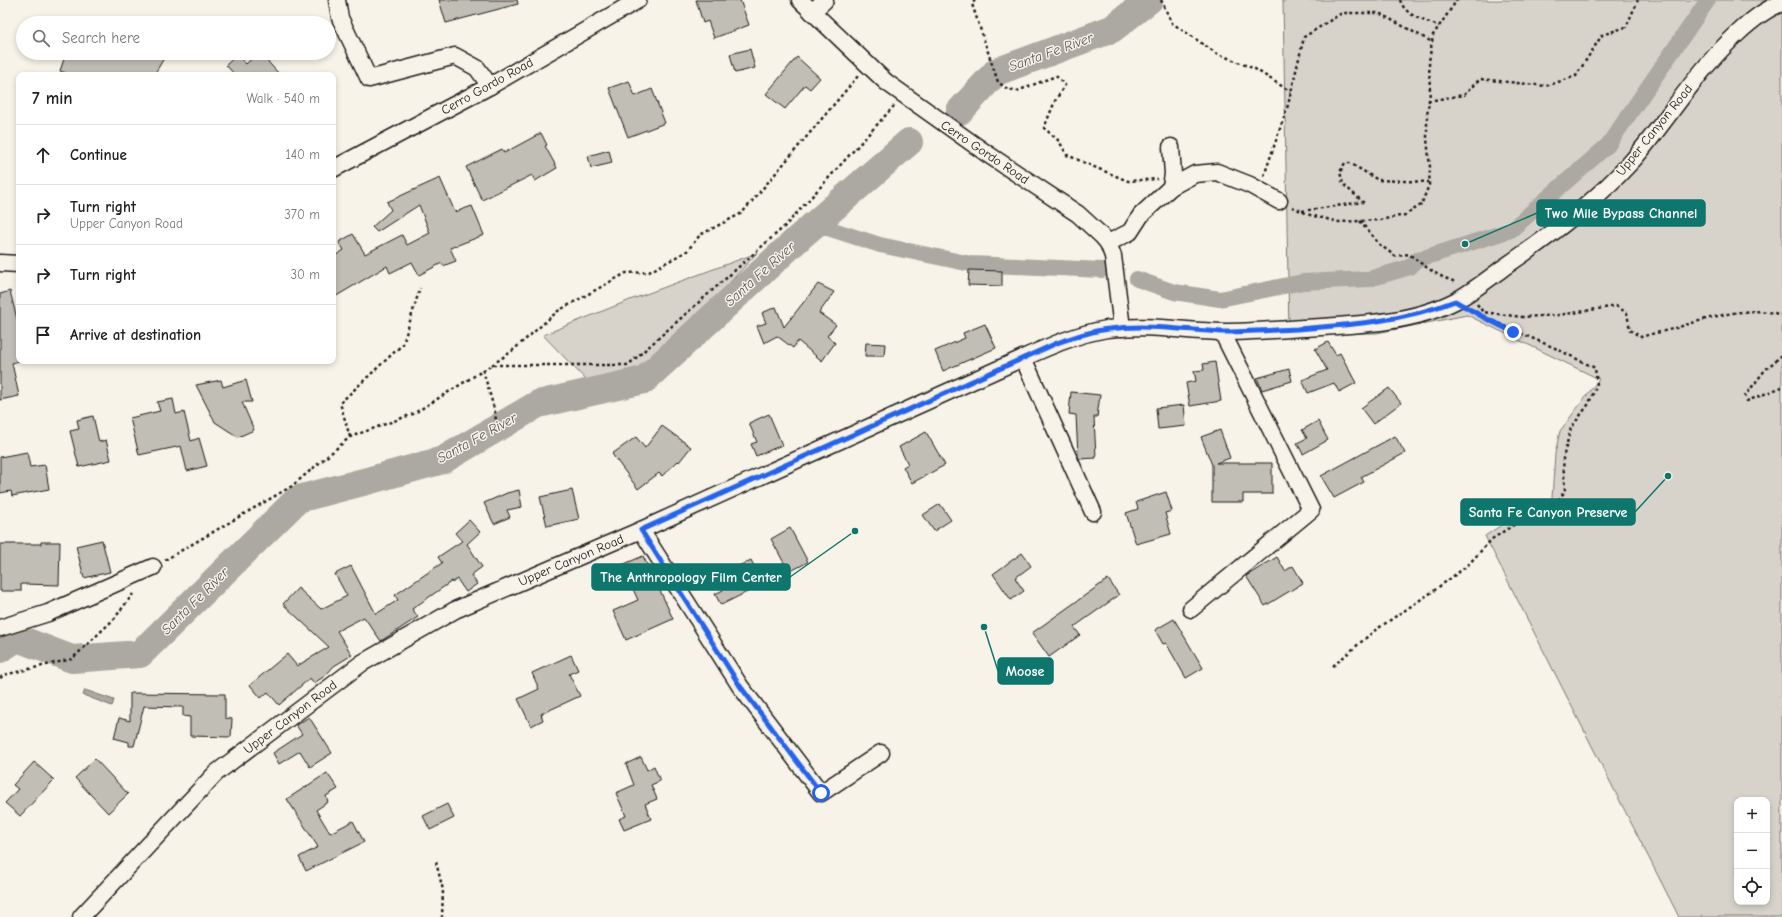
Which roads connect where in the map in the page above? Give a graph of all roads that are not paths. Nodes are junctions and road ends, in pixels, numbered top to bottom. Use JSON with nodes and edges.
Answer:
{"nodes":[{"id":1,"x":337,"y":0,"type":"edge"},
{"id":2,"x":638,"y":0,"type":"edge"},
{"id":3,"x":800,"y":0,"type":"edge"},
{"id":4,"x":825,"y":0,"type":"edge"},
{"id":5,"x":1782,"y":3,"type":"edge"},
{"id":6,"x":812,"y":12,"type":"junction"},
{"id":7,"x":490,"y":86,"type":"junction"},
{"id":8,"x":1171,"y":147,"type":"dead end"},
{"id":9,"x":336,"y":167,"type":"edge"},
{"id":10,"x":1171,"y":187,"type":"junction"},
{"id":11,"x":1279,"y":201,"type":"road end"},
{"id":12,"x":1111,"y":249,"type":"junction"},
{"id":13,"x":0,"y":263,"type":"edge"},
{"id":14,"x":16,"y":264,"type":"edge"},
{"id":15,"x":1122,"y":328,"type":"junction"},
{"id":16,"x":1222,"y":332,"type":"junction"},
{"id":17,"x":1023,"y":358,"type":"junction"},
{"id":18,"x":1093,"y":512,"type":"dead end"},
{"id":19,"x":641,"y":530,"type":"junction"},
{"id":20,"x":153,"y":567,"type":"road end"},
{"id":21,"x":1191,"y":609,"type":"dead end"},
{"id":22,"x":0,"y":628,"type":"edge"},
{"id":23,"x":881,"y":753,"type":"dead end"},
{"id":24,"x":81,"y":917,"type":"edge"}],
"edges":[{"from":1,"to":7,"type":"street"},
{"from":2,"to":7,"type":"street","name":"Cerro Gordo Road"},
{"from":3,"to":6,"type":"street","name":"Cerro Gordo Road"},
{"from":4,"to":6,"type":"street"},
{"from":5,"to":16,"type":"street","name":"Upper Canyon Road"},
{"from":6,"to":12,"type":"street","name":"Cerro Gordo Road"},
{"from":7,"to":9,"type":"street","name":"Cerro Gordo Road"},
{"from":8,"to":10,"type":"street"},
{"from":10,"to":11,"type":"street"},
{"from":10,"to":12,"type":"street"},
{"from":12,"to":15,"type":"street"},
{"from":13,"to":14,"type":"street"},
{"from":15,"to":16,"type":"street","name":"Upper Canyon Road"},
{"from":15,"to":17,"type":"street","name":"Upper Canyon Road"},
{"from":16,"to":21,"type":"street"},
{"from":17,"to":18,"type":"street"},
{"from":17,"to":19,"type":"street","name":"Upper Canyon Road"},
{"from":19,"to":23,"type":"street"},
{"from":19,"to":24,"type":"street","name":"Upper Canyon Road"},
{"from":20,"to":22,"type":"street"}]}
